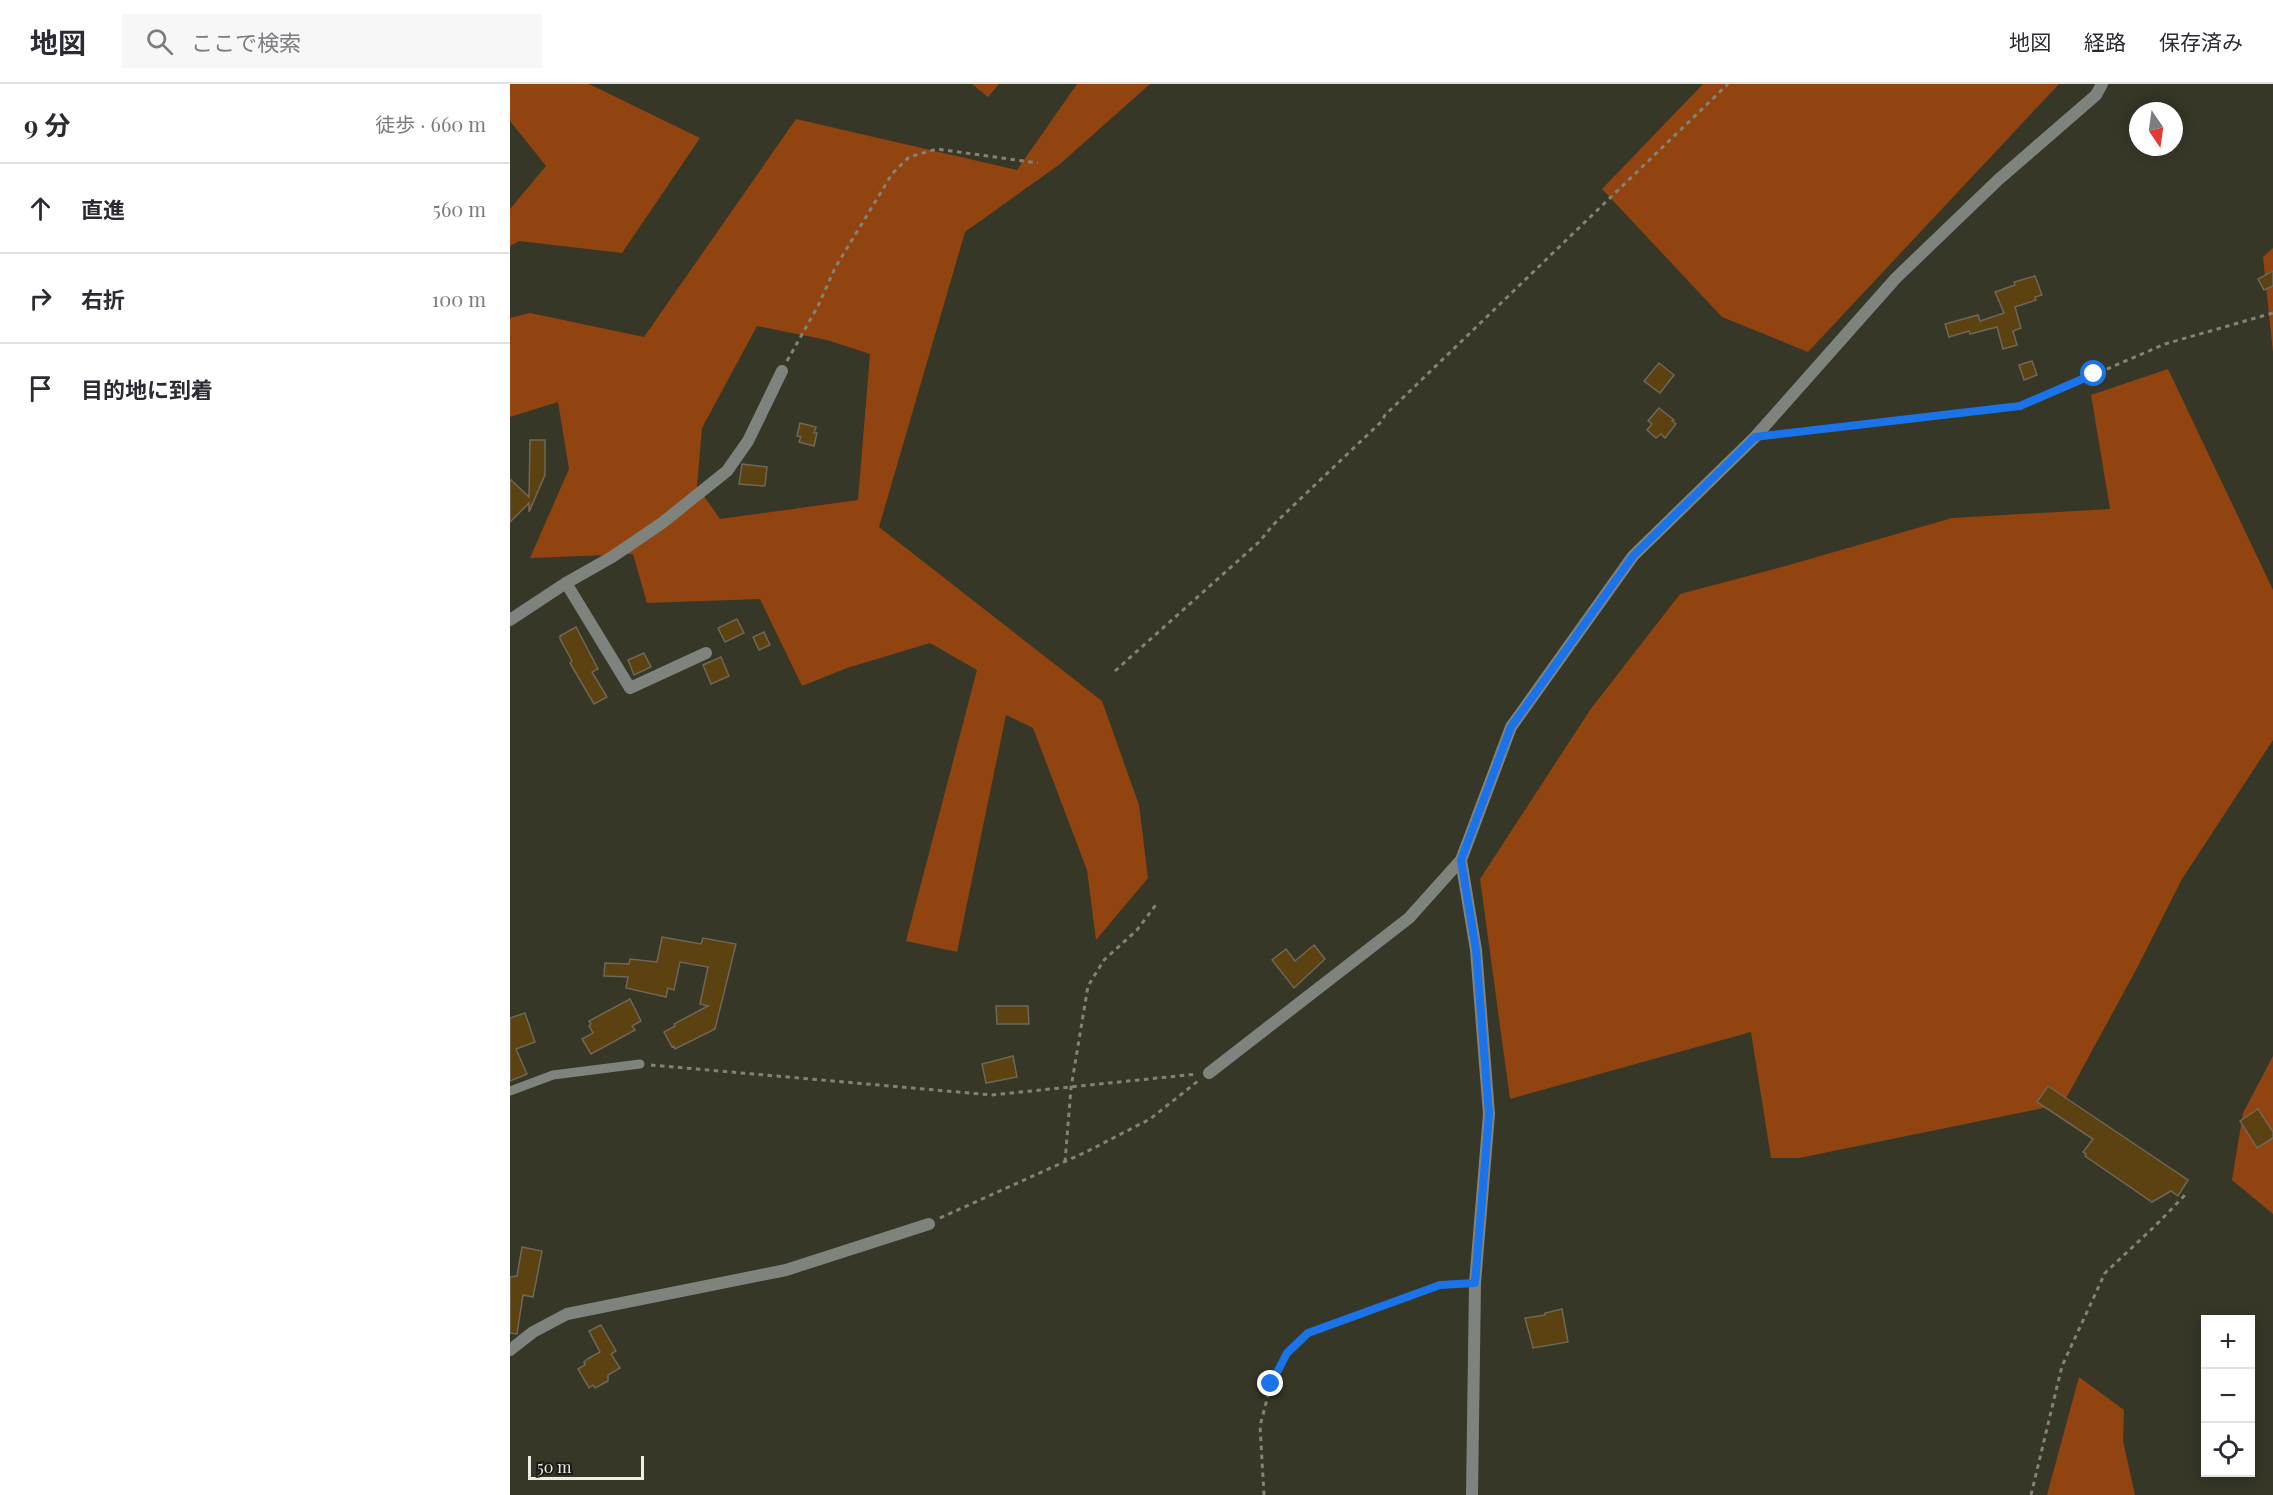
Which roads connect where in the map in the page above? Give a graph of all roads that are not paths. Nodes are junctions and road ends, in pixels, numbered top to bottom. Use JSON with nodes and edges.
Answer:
{"nodes":[{"id":1,"x":2102,"y":84,"type":"edge"},
{"id":2,"x":782,"y":371,"type":"road end"},
{"id":3,"x":566,"y":583,"type":"junction"},
{"id":4,"x":510,"y":620,"type":"edge"},
{"id":5,"x":706,"y":653,"type":"dead end"},
{"id":6,"x":1461,"y":860,"type":"junction"},
{"id":7,"x":640,"y":1064,"type":"road end"},
{"id":8,"x":1209,"y":1073,"type":"road end"},
{"id":9,"x":510,"y":1091,"type":"edge"},
{"id":10,"x":929,"y":1224,"type":"road end"},
{"id":11,"x":510,"y":1350,"type":"edge"},
{"id":12,"x":1472,"y":1495,"type":"edge"}],
"edges":[{"from":1,"to":6,"type":"street"},
{"from":2,"to":3,"type":"street"},
{"from":3,"to":4,"type":"street"},
{"from":3,"to":5,"type":"street"},
{"from":6,"to":8,"type":"street"},
{"from":6,"to":12,"type":"street"},
{"from":7,"to":9,"type":"lane"},
{"from":10,"to":11,"type":"street"}]}
